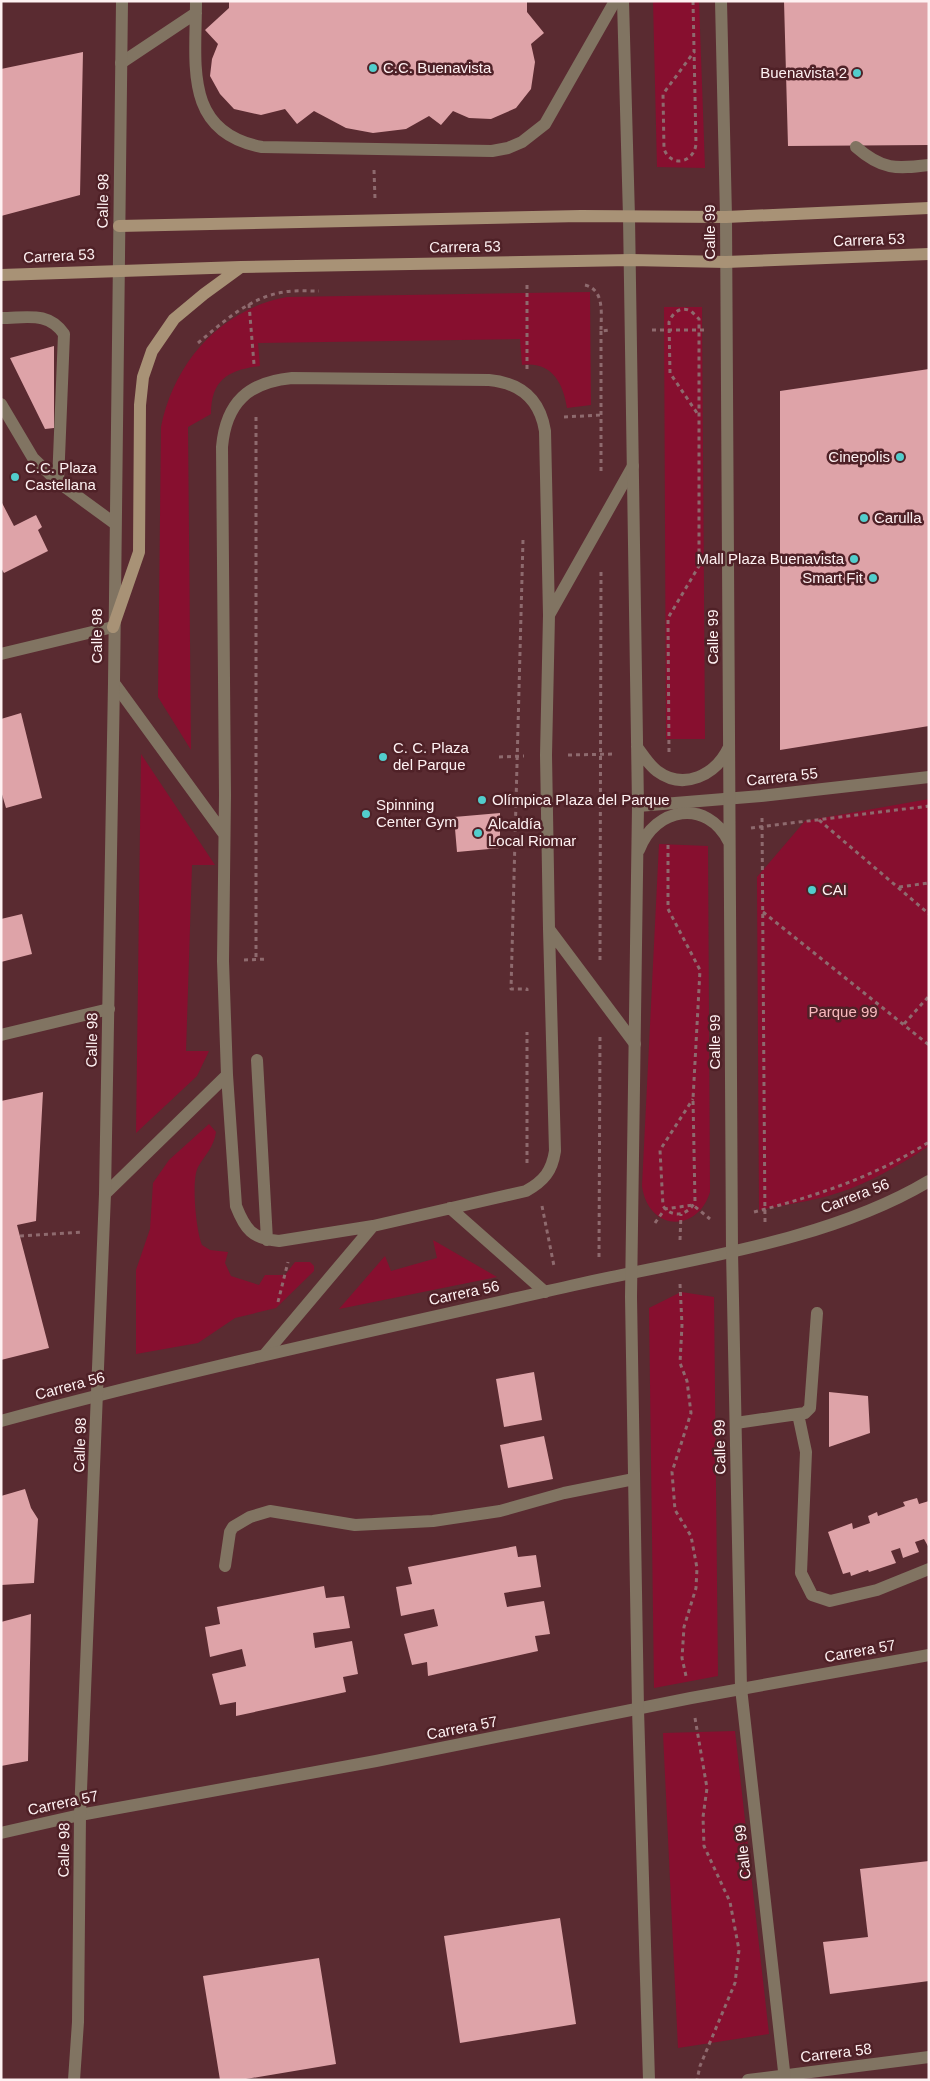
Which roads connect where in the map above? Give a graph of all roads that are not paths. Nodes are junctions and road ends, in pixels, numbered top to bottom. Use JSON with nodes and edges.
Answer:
{"nodes":[{"id":1,"x":122,"y":1,"type":"edge"},
{"id":2,"x":615,"y":1,"type":"edge"},
{"id":3,"x":623,"y":1,"type":"edge"},
{"id":4,"x":721,"y":1,"type":"edge"},
{"id":5,"x":196,"y":7,"type":"edge"},
{"id":6,"x":121,"y":63,"type":"junction"},
{"id":7,"x":856,"y":147,"type":"dead end"},
{"id":8,"x":929,"y":166,"type":"edge"},
{"id":9,"x":929,"y":208,"type":"edge"},
{"id":10,"x":629,"y":217,"type":"junction"},
{"id":11,"x":726,"y":217,"type":"junction"},
{"id":12,"x":119,"y":226,"type":"junction"},
{"id":13,"x":929,"y":254,"type":"edge"},
{"id":14,"x":631,"y":260,"type":"junction"},
{"id":15,"x":726,"y":262,"type":"junction"},
{"id":16,"x":241,"y":266,"type":"junction"},
{"id":17,"x":119,"y":269,"type":"junction"},
{"id":18,"x":1,"y":275,"type":"edge"},
{"id":19,"x":1,"y":318,"type":"edge"},
{"id":20,"x":1,"y":404,"type":"edge"},
{"id":21,"x":633,"y":466,"type":"junction"},
{"id":22,"x":58,"y":482,"type":"junction"},
{"id":23,"x":114,"y":524,"type":"junction"},
{"id":24,"x":549,"y":615,"type":"junction"},
{"id":25,"x":113,"y":627,"type":"junction"},
{"id":26,"x":1,"y":654,"type":"edge"},
{"id":27,"x":114,"y":684,"type":"junction"},
{"id":28,"x":730,"y":746,"type":"junction"},
{"id":29,"x":637,"y":747,"type":"junction"},
{"id":30,"x":929,"y":776,"type":"edge"},
{"id":31,"x":730,"y":798,"type":"junction"},
{"id":32,"x":638,"y":806,"type":"junction"},
{"id":33,"x":224,"y":834,"type":"junction"},
{"id":34,"x":730,"y":844,"type":"junction"},
{"id":35,"x":637,"y":854,"type":"junction"},
{"id":36,"x":550,"y":929,"type":"junction"},
{"id":37,"x":109,"y":1009,"type":"junction"},
{"id":38,"x":1,"y":1035,"type":"edge"},
{"id":39,"x":635,"y":1044,"type":"junction"},
{"id":40,"x":257,"y":1060,"type":"dead end"},
{"id":41,"x":227,"y":1075,"type":"junction"},
{"id":42,"x":929,"y":1181,"type":"edge"},
{"id":43,"x":105,"y":1194,"type":"junction"},
{"id":44,"x":450,"y":1208,"type":"junction"},
{"id":45,"x":373,"y":1226,"type":"junction"},
{"id":46,"x":266,"y":1240,"type":"junction"},
{"id":47,"x":732,"y":1251,"type":"junction"},
{"id":48,"x":632,"y":1274,"type":"junction"},
{"id":49,"x":545,"y":1292,"type":"junction"},
{"id":50,"x":817,"y":1313,"type":"dead end"},
{"id":51,"x":266,"y":1353,"type":"junction"},
{"id":52,"x":98,"y":1395,"type":"junction"},
{"id":53,"x":798,"y":1414,"type":"junction"},
{"id":54,"x":1,"y":1422,"type":"edge"},
{"id":55,"x":736,"y":1423,"type":"junction"},
{"id":56,"x":634,"y":1479,"type":"junction"},
{"id":57,"x":225,"y":1566,"type":"dead end"},
{"id":58,"x":929,"y":1569,"type":"edge"},
{"id":59,"x":929,"y":1655,"type":"edge"},
{"id":60,"x":741,"y":1688,"type":"junction"},
{"id":61,"x":638,"y":1710,"type":"junction"},
{"id":62,"x":80,"y":1815,"type":"junction"},
{"id":63,"x":1,"y":1833,"type":"edge"},
{"id":64,"x":929,"y":2057,"type":"edge"},
{"id":65,"x":785,"y":2078,"type":"edge"},
{"id":66,"x":74,"y":2080,"type":"edge"},
{"id":67,"x":649,"y":2080,"type":"edge"},
{"id":68,"x":748,"y":2080,"type":"edge"}],
"edges":[{"from":1,"to":6,"type":"street","name":"Calle 98"},
{"from":2,"to":5,"type":"street"},
{"from":3,"to":10,"type":"street"},
{"from":4,"to":11,"type":"street","name":"Calle 99"},
{"from":5,"to":6,"type":"street"},
{"from":6,"to":12,"type":"street","name":"Calle 98"},
{"from":7,"to":8,"type":"street"},
{"from":9,"to":11,"type":"main road","name":"Carrera 53"},
{"from":10,"to":11,"type":"main road","name":"Carrera 53"},
{"from":10,"to":12,"type":"main road","name":"Carrera 53"},
{"from":10,"to":14,"type":"street"},
{"from":11,"to":15,"type":"street","name":"Calle 99"},
{"from":12,"to":17,"type":"street","name":"Calle 98"},
{"from":13,"to":15,"type":"main road","name":"Carrera 53"},
{"from":14,"to":15,"type":"main road","name":"Carrera 53"},
{"from":14,"to":16,"type":"main road","name":"Carrera 53"},
{"from":14,"to":21,"type":"street"},
{"from":15,"to":28,"type":"street","name":"Calle 99"},
{"from":16,"to":17,"type":"main road","name":"Carrera 53"},
{"from":16,"to":25,"type":"main road"},
{"from":17,"to":18,"type":"main road","name":"Carrera 53"},
{"from":17,"to":23,"type":"street","name":"Calle 98"},
{"from":19,"to":22,"type":"street"},
{"from":20,"to":22,"type":"street"},
{"from":21,"to":24,"type":"street"},
{"from":21,"to":29,"type":"street"},
{"from":22,"to":23,"type":"street"},
{"from":23,"to":25,"type":"street","name":"Calle 98"},
{"from":24,"to":33,"type":"street"},
{"from":24,"to":36,"type":"street"},
{"from":25,"to":26,"type":"street"},
{"from":25,"to":27,"type":"street","name":"Calle 98"},
{"from":27,"to":33,"type":"street"},
{"from":27,"to":37,"type":"street","name":"Calle 98"},
{"from":28,"to":29,"type":"street"},
{"from":28,"to":31,"type":"street","name":"Calle 99"},
{"from":29,"to":32,"type":"street"},
{"from":30,"to":31,"type":"street","name":"Carrera 55"},
{"from":31,"to":32,"type":"street","name":"Carrera 55"},
{"from":31,"to":34,"type":"street","name":"Calle 99"},
{"from":32,"to":35,"type":"street"},
{"from":33,"to":41,"type":"street"},
{"from":34,"to":35,"type":"street"},
{"from":34,"to":47,"type":"street","name":"Calle 99"},
{"from":35,"to":39,"type":"street"},
{"from":36,"to":39,"type":"street"},
{"from":36,"to":44,"type":"street"},
{"from":37,"to":38,"type":"street"},
{"from":37,"to":43,"type":"street","name":"Calle 98"},
{"from":39,"to":48,"type":"street"},
{"from":40,"to":46,"type":"street"},
{"from":41,"to":43,"type":"street"},
{"from":41,"to":46,"type":"street"},
{"from":42,"to":47,"type":"street","name":"Carrera 56"},
{"from":43,"to":52,"type":"street","name":"Calle 98"},
{"from":44,"to":45,"type":"street"},
{"from":44,"to":49,"type":"street"},
{"from":45,"to":46,"type":"street"},
{"from":45,"to":51,"type":"street"},
{"from":47,"to":48,"type":"street","name":"Carrera 56"},
{"from":47,"to":55,"type":"street","name":"Calle 99"},
{"from":48,"to":49,"type":"street","name":"Carrera 56"},
{"from":48,"to":56,"type":"street"},
{"from":49,"to":51,"type":"street","name":"Carrera 56"},
{"from":50,"to":53,"type":"street"},
{"from":51,"to":52,"type":"street","name":"Carrera 56"},
{"from":52,"to":54,"type":"street","name":"Carrera 56"},
{"from":52,"to":62,"type":"street","name":"Calle 98"},
{"from":53,"to":55,"type":"street"},
{"from":53,"to":58,"type":"street"},
{"from":55,"to":60,"type":"street","name":"Calle 99"},
{"from":56,"to":57,"type":"street"},
{"from":56,"to":61,"type":"street"},
{"from":59,"to":60,"type":"street","name":"Carrera 57"},
{"from":60,"to":61,"type":"street","name":"Carrera 57"},
{"from":60,"to":65,"type":"street","name":"Calle 99"},
{"from":61,"to":62,"type":"street","name":"Carrera 57"},
{"from":61,"to":67,"type":"street"},
{"from":62,"to":63,"type":"street","name":"Carrera 57"},
{"from":62,"to":66,"type":"street","name":"Calle 98"},
{"from":64,"to":65,"type":"street","name":"Carrera 58"},
{"from":65,"to":68,"type":"street","name":"Carrera 58"}]}
